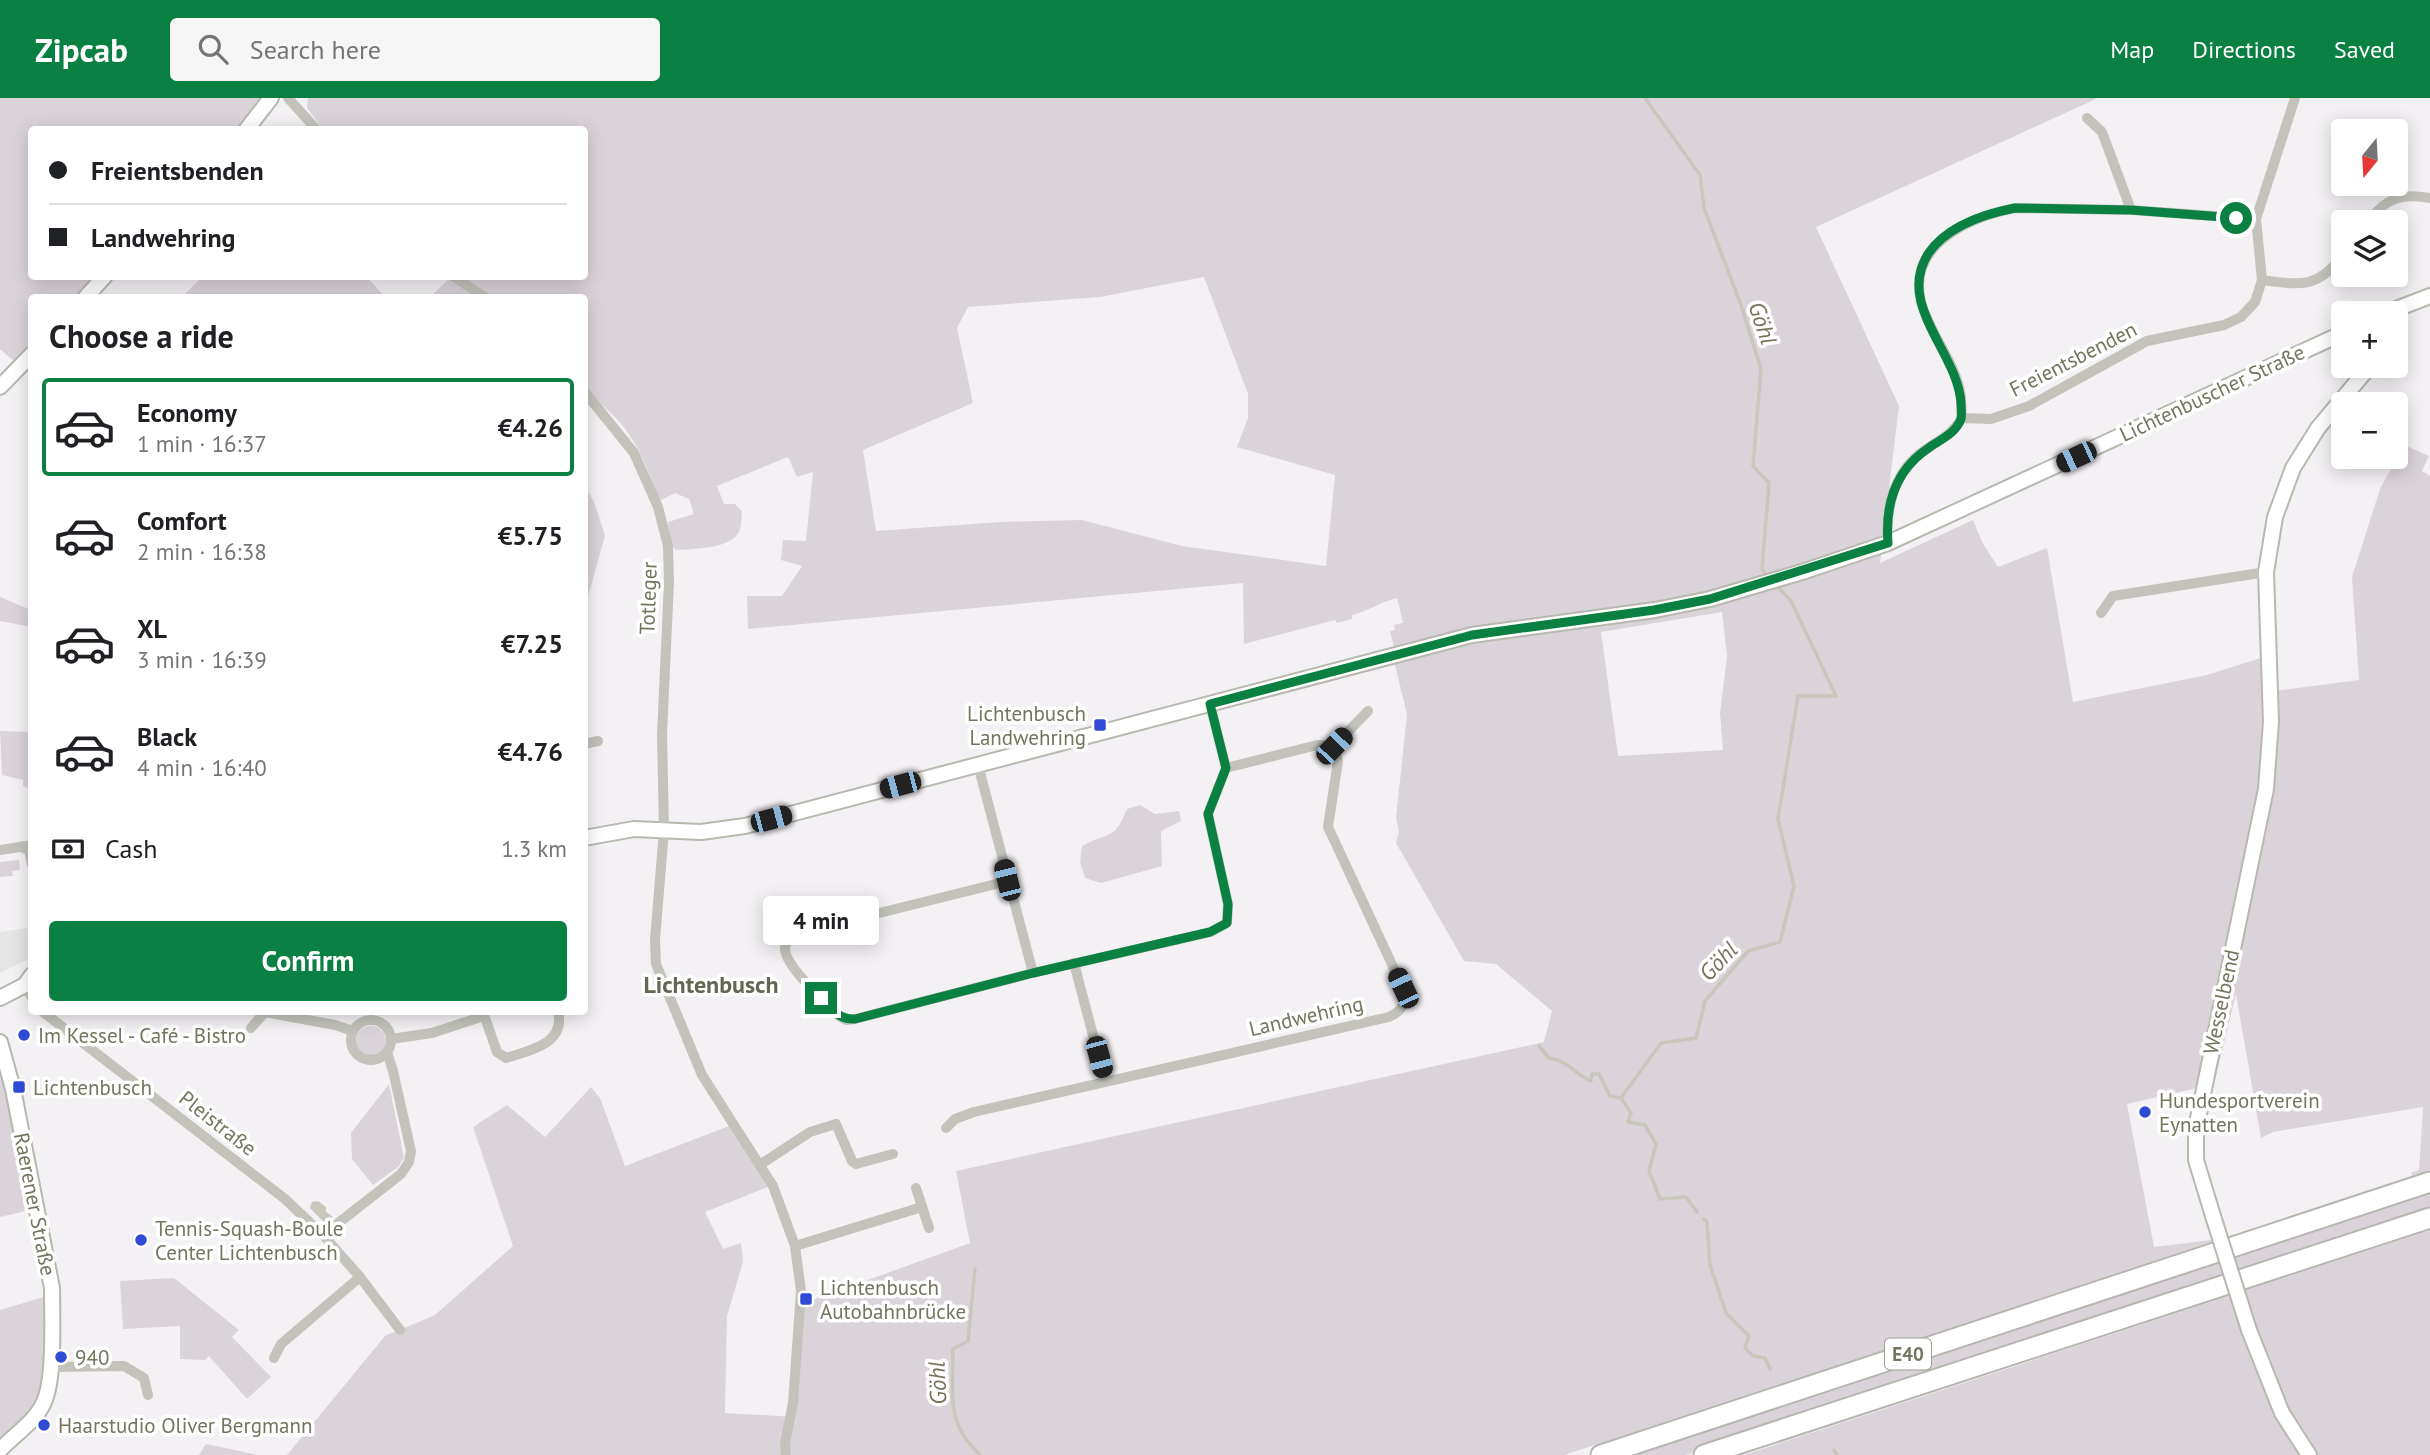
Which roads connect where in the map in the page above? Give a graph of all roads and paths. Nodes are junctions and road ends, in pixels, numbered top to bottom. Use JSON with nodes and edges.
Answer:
{"nodes":[{"id":1,"x":271,"y":98,"type":"edge"},
{"id":2,"x":288,"y":98,"type":"edge"},
{"id":3,"x":2295,"y":98,"type":"edge"},
{"id":4,"x":2087,"y":118,"type":"dead end"},
{"id":5,"x":249,"y":126,"type":"edge"},
{"id":6,"x":313,"y":126,"type":"edge"},
{"id":7,"x":2430,"y":198,"type":"edge"},
{"id":8,"x":2131,"y":210,"type":"junction"},
{"id":9,"x":2377,"y":210,"type":"edge"},
{"id":10,"x":2256,"y":219,"type":"junction"},
{"id":11,"x":2331,"y":271,"type":"edge"},
{"id":12,"x":2262,"y":279,"type":"junction"},
{"id":13,"x":101,"y":280,"type":"edge"},
{"id":14,"x":459,"y":280,"type":"edge"},
{"id":15,"x":89,"y":294,"type":"edge"},
{"id":16,"x":480,"y":294,"type":"edge"},
{"id":17,"x":2430,"y":296,"type":"edge"},
{"id":18,"x":2408,"y":305,"type":"edge"},
{"id":19,"x":2331,"y":339,"type":"edge"},
{"id":20,"x":28,"y":358,"type":"edge"},
{"id":21,"x":2360,"y":378,"type":"edge"},
{"id":22,"x":0,"y":387,"type":"edge"},
{"id":23,"x":588,"y":396,"type":"edge"},
{"id":24,"x":1962,"y":418,"type":"junction"},
{"id":25,"x":1888,"y":543,"type":"junction"},
{"id":26,"x":2266,"y":572,"type":"junction"},
{"id":27,"x":2101,"y":613,"type":"dead end"},
{"id":28,"x":1210,"y":704,"type":"junction"},
{"id":29,"x":1368,"y":711,"type":"dead end"},
{"id":30,"x":598,"y":741,"type":"dead end"},
{"id":31,"x":588,"y":743,"type":"edge"},
{"id":32,"x":1334,"y":746,"type":"junction"},
{"id":33,"x":978,"y":765,"type":"junction"},
{"id":34,"x":1226,"y":768,"type":"junction"},
{"id":35,"x":664,"y":830,"type":"junction"},
{"id":36,"x":588,"y":837,"type":"edge"},
{"id":37,"x":26,"y":846,"type":"edge"},
{"id":38,"x":0,"y":850,"type":"edge"},
{"id":39,"x":1007,"y":880,"type":"junction"},
{"id":40,"x":1074,"y":963,"type":"junction"},
{"id":41,"x":1033,"y":973,"type":"junction"},
{"id":42,"x":28,"y":986,"type":"edge"},
{"id":43,"x":0,"y":998,"type":"edge"},
{"id":44,"x":47,"y":1015,"type":"edge"},
{"id":45,"x":262,"y":1015,"type":"edge"},
{"id":46,"x":276,"y":1015,"type":"edge"},
{"id":47,"x":480,"y":1015,"type":"edge"},
{"id":48,"x":483,"y":1015,"type":"edge"},
{"id":49,"x":558,"y":1015,"type":"edge"},
{"id":50,"x":251,"y":1028,"type":"dead end"},
{"id":51,"x":353,"y":1031,"type":"junction"},
{"id":52,"x":390,"y":1040,"type":"junction"},
{"id":53,"x":0,"y":1042,"type":"edge"},
{"id":54,"x":387,"y":1052,"type":"junction"},
{"id":55,"x":1105,"y":1081,"type":"junction"},
{"id":56,"x":946,"y":1128,"type":"dead end"},
{"id":57,"x":893,"y":1154,"type":"dead end"},
{"id":58,"x":761,"y":1164,"type":"junction"},
{"id":59,"x":2430,"y":1182,"type":"edge"},
{"id":60,"x":916,"y":1188,"type":"dead end"},
{"id":61,"x":922,"y":1207,"type":"junction"},
{"id":62,"x":2430,"y":1218,"type":"edge"},
{"id":63,"x":929,"y":1228,"type":"dead end"},
{"id":64,"x":323,"y":1235,"type":"junction"},
{"id":65,"x":795,"y":1246,"type":"junction"},
{"id":66,"x":360,"y":1277,"type":"junction"},
{"id":67,"x":400,"y":1330,"type":"dead end"},
{"id":68,"x":274,"y":1358,"type":"dead end"},
{"id":69,"x":50,"y":1367,"type":"junction"},
{"id":70,"x":148,"y":1395,"type":"dead end"},
{"id":71,"x":0,"y":1450,"type":"edge"},
{"id":72,"x":786,"y":1455,"type":"edge"},
{"id":73,"x":1601,"y":1455,"type":"edge"},
{"id":74,"x":1704,"y":1455,"type":"edge"},
{"id":75,"x":2309,"y":1455,"type":"edge"}],
"edges":[{"from":1,"to":5,"type":"street"},
{"from":2,"to":6,"type":"street"},
{"from":3,"to":10,"type":"street"},
{"from":4,"to":8,"type":"street"},
{"from":7,"to":9,"type":"street"},
{"from":8,"to":10,"type":"street"},
{"from":8,"to":24,"type":"street"},
{"from":10,"to":12,"type":"street"},
{"from":11,"to":12,"type":"street"},
{"from":12,"to":24,"type":"street","name":"Freientsbenden"},
{"from":13,"to":15,"type":"street"},
{"from":14,"to":16,"type":"street"},
{"from":17,"to":18,"type":"street"},
{"from":19,"to":25,"type":"street","name":"Lichtenbuscher Straße"},
{"from":20,"to":22,"type":"street"},
{"from":21,"to":26,"type":"street","name":"Wesselbend"},
{"from":23,"to":35,"type":"street","name":"Totleger"},
{"from":24,"to":25,"type":"street"},
{"from":25,"to":28,"type":"street","name":"Lichtenbuscher Straße"},
{"from":26,"to":27,"type":"street"},
{"from":26,"to":75,"type":"street","name":"Wesselbend","bridge":true},
{"from":28,"to":33,"type":"street","name":"Lichtenbuscher Straße"},
{"from":28,"to":34,"type":"street"},
{"from":29,"to":32,"type":"street"},
{"from":30,"to":31,"type":"street"},
{"from":32,"to":34,"type":"street"},
{"from":32,"to":55,"type":"street","name":"Landwehring"},
{"from":33,"to":35,"type":"street","name":"Lichtenbuscher Straße"},
{"from":33,"to":39,"type":"street"},
{"from":34,"to":40,"type":"street"},
{"from":35,"to":36,"type":"street","name":"Lichtenbuscher Straße"},
{"from":35,"to":58,"type":"street","name":"Totleger"},
{"from":37,"to":38,"type":"street"},
{"from":39,"to":41,"type":"street"},
{"from":39,"to":41,"type":"street"},
{"from":40,"to":41,"type":"street"},
{"from":40,"to":55,"type":"street"},
{"from":42,"to":43,"type":"street"},
{"from":44,"to":64,"type":"street","name":"Pleistraße"},
{"from":45,"to":50,"type":"street"},
{"from":46,"to":51,"type":"street"},
{"from":47,"to":52,"type":"street"},
{"from":48,"to":49,"type":"street"},
{"from":51,"to":52,"type":"street"},
{"from":51,"to":54,"type":"street"},
{"from":52,"to":54,"type":"street"},
{"from":53,"to":69,"type":"street","name":"Raerener Straße"},
{"from":54,"to":64,"type":"street"},
{"from":55,"to":56,"type":"street","name":"Landwehring"},
{"from":57,"to":58,"type":"street"},
{"from":58,"to":65,"type":"street","name":"Totleger"},
{"from":59,"to":73,"type":"highway","number":"E40"},
{"from":60,"to":61,"type":"street"},
{"from":61,"to":63,"type":"street"},
{"from":61,"to":65,"type":"street"},
{"from":62,"to":74,"type":"highway","number":"E40"},
{"from":64,"to":66,"type":"street","name":"Pleistraße"},
{"from":65,"to":72,"type":"street","name":"Totleger"},
{"from":66,"to":67,"type":"street","name":"Pleistraße"},
{"from":66,"to":68,"type":"street"},
{"from":69,"to":70,"type":"street"},
{"from":69,"to":71,"type":"street","name":"Raerener Straße"}]}
